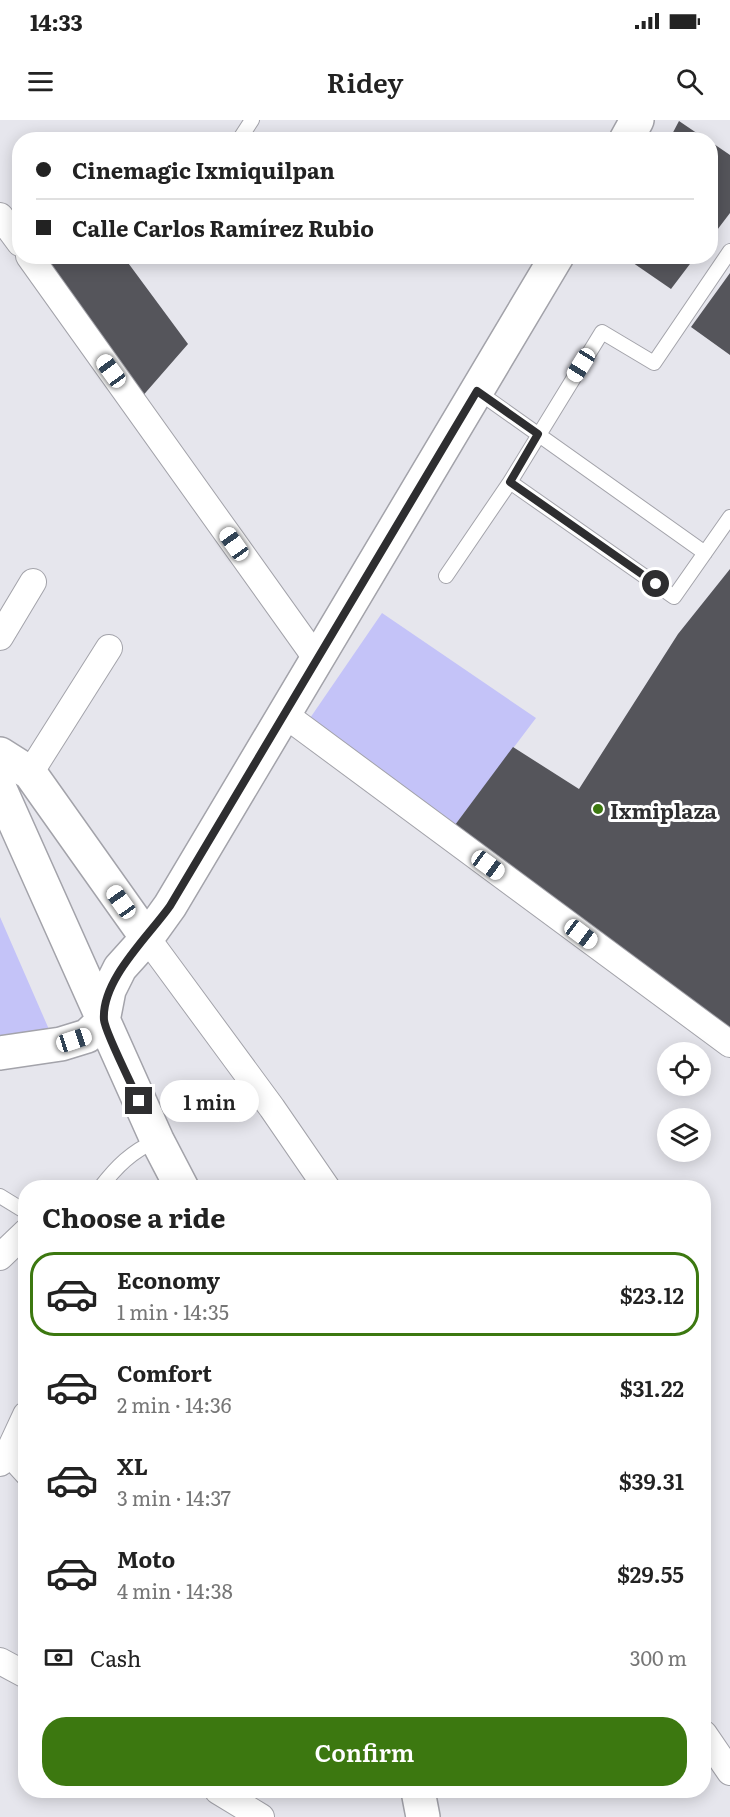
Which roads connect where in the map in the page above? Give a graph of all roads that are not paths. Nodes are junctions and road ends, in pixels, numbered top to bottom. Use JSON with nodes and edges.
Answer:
{"nodes":[{"id":1,"x":0,"y":216,"type":"edge"},
{"id":2,"x":12,"y":232,"type":"edge"},
{"id":3,"x":730,"y":251,"type":"edge"},
{"id":4,"x":35,"y":264,"type":"edge"},
{"id":5,"x":552,"y":264,"type":"edge"},
{"id":6,"x":477,"y":391,"type":"junction"},
{"id":7,"x":538,"y":434,"type":"junction"},
{"id":8,"x":510,"y":482,"type":"junction"},
{"id":9,"x":730,"y":518,"type":"edge"},
{"id":10,"x":705,"y":553,"type":"junction"},
{"id":11,"x":447,"y":576,"type":"dead end"},
{"id":12,"x":33,"y":582,"type":"dead end"},
{"id":13,"x":0,"y":637,"type":"edge"},
{"id":14,"x":109,"y":648,"type":"dead end"},
{"id":15,"x":316,"y":658,"type":"junction"},
{"id":16,"x":284,"y":714,"type":"junction"},
{"id":17,"x":8,"y":765,"type":"edge"},
{"id":18,"x":0,"y":789,"type":"edge"},
{"id":19,"x":147,"y":938,"type":"junction"},
{"id":20,"x":104,"y":1021,"type":"junction"},
{"id":21,"x":730,"y":1044,"type":"edge"},
{"id":22,"x":0,"y":1053,"type":"edge"},
{"id":23,"x":157,"y":1140,"type":"junction"},
{"id":24,"x":106,"y":1180,"type":"edge"},
{"id":25,"x":178,"y":1180,"type":"edge"},
{"id":26,"x":322,"y":1180,"type":"edge"},
{"id":27,"x":0,"y":1197,"type":"edge"},
{"id":28,"x":18,"y":1207,"type":"edge"},
{"id":29,"x":18,"y":1240,"type":"edge"},
{"id":30,"x":0,"y":1257,"type":"edge"},
{"id":31,"x":18,"y":1431,"type":"edge"},
{"id":32,"x":3,"y":1460,"type":"edge"},
{"id":33,"x":18,"y":1473,"type":"edge"},
{"id":34,"x":0,"y":1661,"type":"edge"},
{"id":35,"x":18,"y":1671,"type":"edge"},
{"id":36,"x":711,"y":1744,"type":"edge"},
{"id":37,"x":730,"y":1772,"type":"edge"},
{"id":38,"x":230,"y":1798,"type":"edge"},
{"id":39,"x":419,"y":1798,"type":"edge"},
{"id":40,"x":261,"y":1817,"type":"edge"},
{"id":41,"x":423,"y":1817,"type":"edge"}],
"edges":[{"from":1,"to":2,"type":"street"},
{"from":3,"to":7,"type":"lane"},
{"from":4,"to":15,"type":"street"},
{"from":5,"to":6,"type":"street"},
{"from":6,"to":7,"type":"lane"},
{"from":6,"to":15,"type":"street"},
{"from":7,"to":8,"type":"lane"},
{"from":7,"to":10,"type":"lane"},
{"from":8,"to":10,"type":"lane"},
{"from":8,"to":11,"type":"lane"},
{"from":9,"to":10,"type":"lane"},
{"from":12,"to":13,"type":"street"},
{"from":14,"to":17,"type":"street"},
{"from":15,"to":16,"type":"street"},
{"from":16,"to":19,"type":"street"},
{"from":16,"to":21,"type":"street"},
{"from":17,"to":19,"type":"street"},
{"from":18,"to":20,"type":"street"},
{"from":19,"to":20,"type":"street"},
{"from":19,"to":26,"type":"street"},
{"from":20,"to":22,"type":"street"},
{"from":20,"to":23,"type":"street"},
{"from":23,"to":24,"type":"lane"},
{"from":23,"to":25,"type":"street"},
{"from":27,"to":28,"type":"lane"},
{"from":29,"to":30,"type":"street"},
{"from":31,"to":32,"type":"street"},
{"from":32,"to":33,"type":"lane"},
{"from":34,"to":35,"type":"street"},
{"from":36,"to":37,"type":"street"},
{"from":38,"to":40,"type":"street"},
{"from":39,"to":41,"type":"street"}]}
